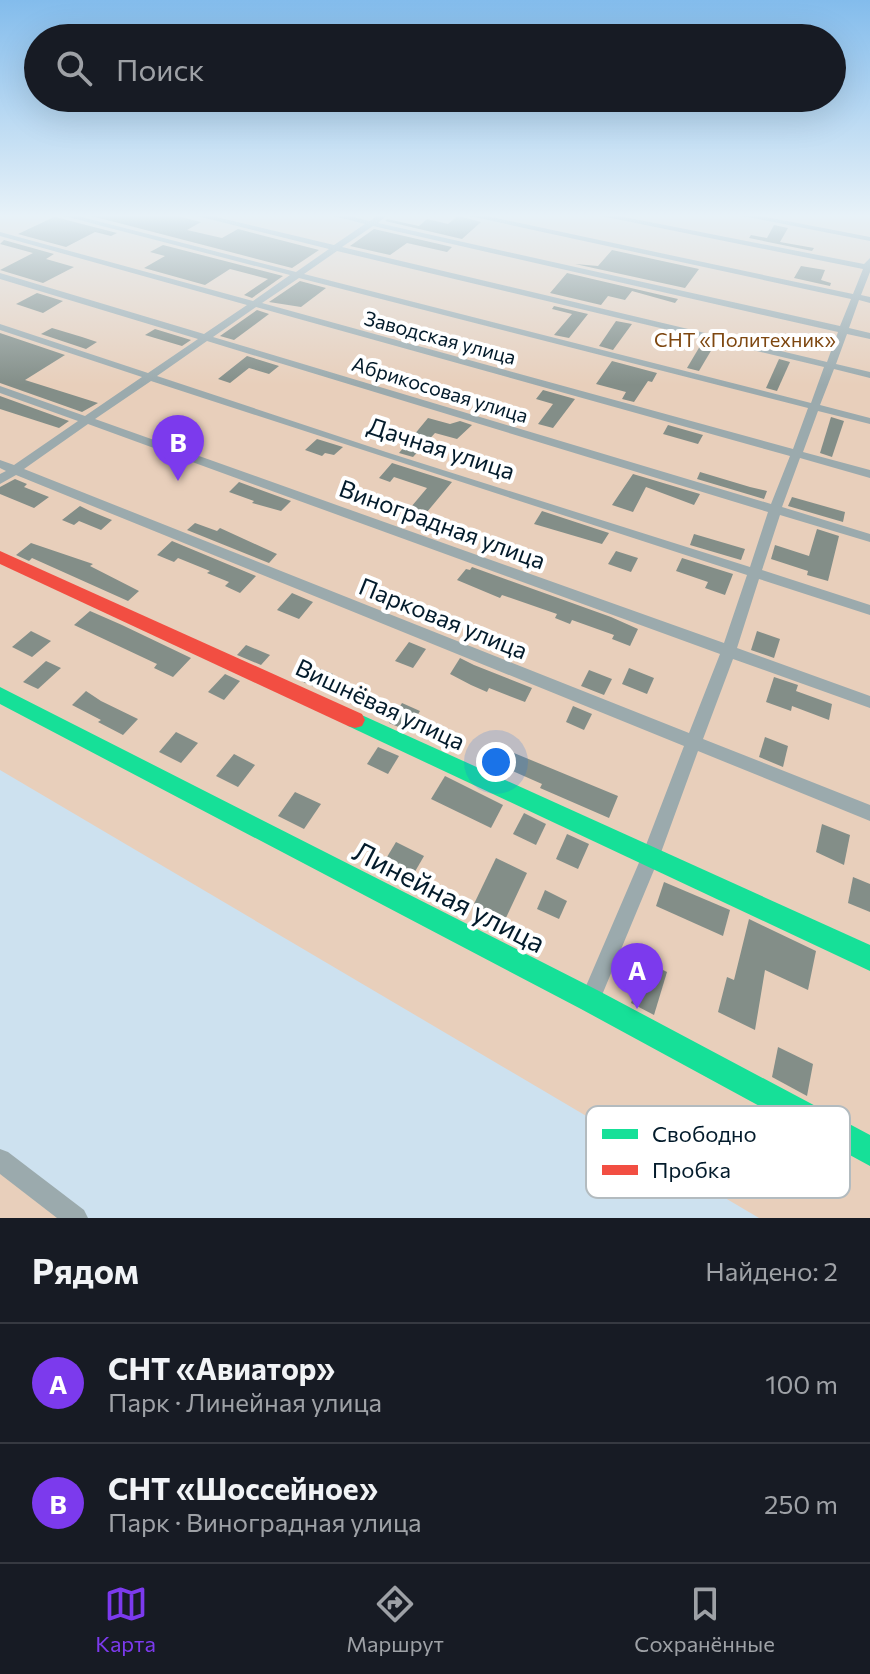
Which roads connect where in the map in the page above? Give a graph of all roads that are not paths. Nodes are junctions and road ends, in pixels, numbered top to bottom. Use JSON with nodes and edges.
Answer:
{"nodes":[{"id":1,"x":132,"y":271,"type":"edge"},
{"id":2,"x":282,"y":271,"type":"edge"},
{"id":3,"x":304,"y":271,"type":"edge"},
{"id":4,"x":428,"y":271,"type":"edge"},
{"id":5,"x":580,"y":271,"type":"edge"},
{"id":6,"x":732,"y":271,"type":"edge"},
{"id":7,"x":867,"y":271,"type":"edge"},
{"id":8,"x":298,"y":275,"type":"junction"},
{"id":9,"x":0,"y":276,"type":"edge"},
{"id":10,"x":856,"y":297,"type":"junction"},
{"id":11,"x":870,"y":300,"type":"edge"},
{"id":12,"x":254,"y":305,"type":"junction"},
{"id":13,"x":0,"y":327,"type":"edge"},
{"id":14,"x":845,"y":330,"type":"junction"},
{"id":15,"x":870,"y":336,"type":"edge"},
{"id":16,"x":207,"y":339,"type":"junction"},
{"id":17,"x":831,"y":366,"type":"junction"},
{"id":18,"x":870,"y":375,"type":"edge"},
{"id":19,"x":151,"y":376,"type":"junction"},
{"id":20,"x":0,"y":389,"type":"edge"},
{"id":21,"x":814,"y":407,"type":"junction"},
{"id":22,"x":85,"y":421,"type":"junction"},
{"id":23,"x":870,"y":421,"type":"edge"},
{"id":24,"x":797,"y":453,"type":"junction"},
{"id":25,"x":7,"y":467,"type":"edge"},
{"id":26,"x":870,"y":474,"type":"edge"},
{"id":27,"x":0,"y":480,"type":"edge"},
{"id":28,"x":775,"y":510,"type":"junction"},
{"id":29,"x":870,"y":538,"type":"edge"},
{"id":30,"x":0,"y":557,"type":"edge"},
{"id":31,"x":756,"y":573,"type":"junction"},
{"id":32,"x":870,"y":610,"type":"edge"},
{"id":33,"x":728,"y":652,"type":"junction"},
{"id":34,"x":0,"y":695,"type":"edge"},
{"id":35,"x":870,"y":702,"type":"edge"},
{"id":36,"x":693,"y":742,"type":"junction"},
{"id":37,"x":870,"y":813,"type":"edge"},
{"id":38,"x":650,"y":858,"type":"junction"},
{"id":39,"x":870,"y":958,"type":"edge"},
{"id":40,"x":590,"y":1000,"type":"junction"},
{"id":41,"x":787,"y":1106,"type":"edge"},
{"id":42,"x":850,"y":1140,"type":"edge"},
{"id":43,"x":870,"y":1151,"type":"edge"},
{"id":44,"x":0,"y":1160,"type":"edge"},
{"id":45,"x":76,"y":1218,"type":"edge"}],
"edges":[{"from":1,"to":12,"type":"street","name":"Заводская улица"},
{"from":2,"to":8,"type":"street"},
{"from":3,"to":8,"type":"street"},
{"from":4,"to":17,"type":"street"},
{"from":5,"to":14,"type":"street"},
{"from":6,"to":10,"type":"street"},
{"from":7,"to":10,"type":"street"},
{"from":8,"to":12,"type":"street"},
{"from":8,"to":21,"type":"street"},
{"from":9,"to":16,"type":"street","name":"Абрикосовая улица"},
{"from":10,"to":11,"type":"street"},
{"from":10,"to":14,"type":"street"},
{"from":12,"to":16,"type":"street"},
{"from":12,"to":24,"type":"street","name":"Заводская улица"},
{"from":13,"to":19,"type":"street","name":"Дачная улица"},
{"from":14,"to":15,"type":"street"},
{"from":14,"to":17,"type":"street"},
{"from":16,"to":19,"type":"street"},
{"from":16,"to":28,"type":"street","name":"Абрикосовая улица"},
{"from":17,"to":18,"type":"street"},
{"from":17,"to":21,"type":"street"},
{"from":19,"to":22,"type":"street"},
{"from":19,"to":31,"type":"street","name":"Дачная улица"},
{"from":20,"to":22,"type":"street","name":"Виноградная улица"},
{"from":21,"to":23,"type":"street"},
{"from":21,"to":24,"type":"street"},
{"from":22,"to":25,"type":"street"},
{"from":22,"to":33,"type":"street","name":"Виноградная улица"},
{"from":24,"to":26,"type":"street","name":"Заводская улица"},
{"from":24,"to":28,"type":"street"},
{"from":25,"to":27,"type":"street"},
{"from":25,"to":36,"type":"street","name":"Парковая улица"},
{"from":28,"to":29,"type":"street","name":"Абрикосовая улица"},
{"from":28,"to":31,"type":"street"},
{"from":30,"to":38,"type":"street","name":"Вишнёвая улица"},
{"from":31,"to":32,"type":"street","name":"Дачная улица"},
{"from":31,"to":33,"type":"street"},
{"from":33,"to":35,"type":"street","name":"Виноградная улица"},
{"from":33,"to":36,"type":"street"},
{"from":34,"to":40,"type":"street","name":"Линейная улица"},
{"from":36,"to":37,"type":"street","name":"Парковая улица"},
{"from":36,"to":38,"type":"street"},
{"from":38,"to":39,"type":"street","name":"Вишнёвая улица"},
{"from":38,"to":40,"type":"street"},
{"from":40,"to":41,"type":"street","name":"Линейная улица"},
{"from":42,"to":43,"type":"street","name":"Линейная улица"},
{"from":44,"to":45,"type":"street"}]}
